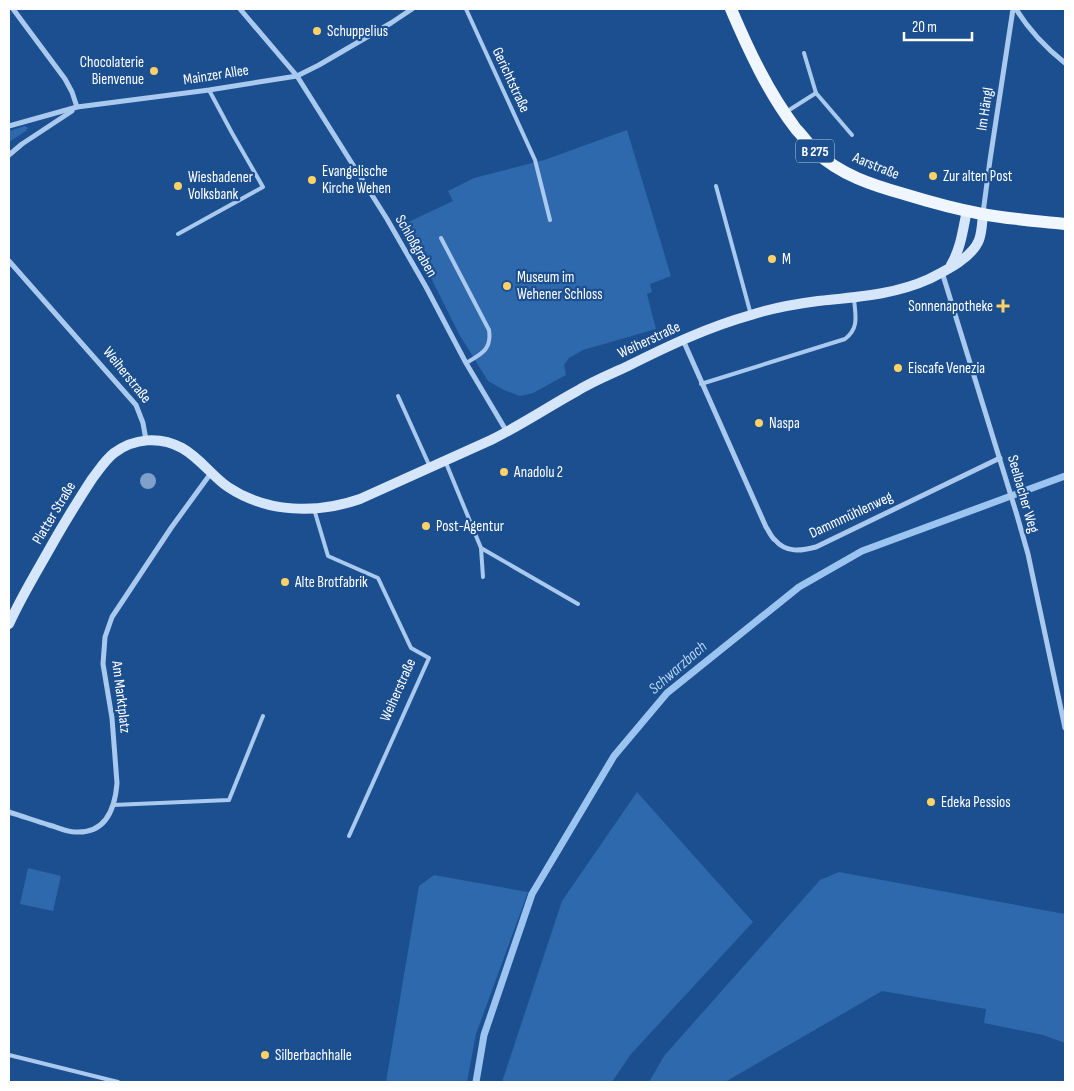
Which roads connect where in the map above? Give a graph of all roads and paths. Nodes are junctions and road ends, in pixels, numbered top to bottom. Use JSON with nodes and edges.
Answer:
{"nodes":[{"id":1,"x":13,"y":9,"type":"edge"},
{"id":2,"x":240,"y":9,"type":"edge"},
{"id":3,"x":412,"y":9,"type":"edge"},
{"id":4,"x":466,"y":9,"type":"edge"},
{"id":5,"x":731,"y":9,"type":"edge"},
{"id":6,"x":1014,"y":9,"type":"edge"},
{"id":7,"x":804,"y":53,"type":"dead end"},
{"id":8,"x":1065,"y":62,"type":"edge"},
{"id":9,"x":297,"y":76,"type":"junction"},
{"id":10,"x":209,"y":90,"type":"junction"},
{"id":11,"x":816,"y":92,"type":"junction"},
{"id":12,"x":77,"y":107,"type":"junction"},
{"id":13,"x":784,"y":113,"type":"junction"},
{"id":14,"x":9,"y":126,"type":"edge"},
{"id":15,"x":852,"y":135,"type":"dead end"},
{"id":16,"x":9,"y":155,"type":"edge"},
{"id":17,"x":716,"y":186,"type":"dead end"},
{"id":18,"x":967,"y":210,"type":"junction"},
{"id":19,"x":983,"y":214,"type":"junction"},
{"id":20,"x":550,"y":220,"type":"dead end"},
{"id":21,"x":1065,"y":224,"type":"edge"},
{"id":22,"x":178,"y":234,"type":"dead end"},
{"id":23,"x":441,"y":238,"type":"dead end"},
{"id":24,"x":9,"y":261,"type":"edge"},
{"id":25,"x":945,"y":270,"type":"junction"},
{"id":26,"x":854,"y":297,"type":"junction"},
{"id":27,"x":751,"y":315,"type":"junction"},
{"id":28,"x":683,"y":340,"type":"junction"},
{"id":29,"x":466,"y":363,"type":"junction"},
{"id":30,"x":701,"y":384,"type":"junction"},
{"id":31,"x":398,"y":396,"type":"dead end"},
{"id":32,"x":507,"y":432,"type":"junction"},
{"id":33,"x":146,"y":440,"type":"junction"},
{"id":34,"x":1000,"y":458,"type":"junction"},
{"id":35,"x":445,"y":461,"type":"junction"},
{"id":36,"x":430,"y":467,"type":"junction"},
{"id":37,"x":211,"y":473,"type":"junction"},
{"id":38,"x":314,"y":509,"type":"junction"},
{"id":39,"x":481,"y":548,"type":"junction"},
{"id":40,"x":483,"y":577,"type":"dead end"},
{"id":41,"x":578,"y":604,"type":"dead end"},
{"id":42,"x":9,"y":624,"type":"edge"},
{"id":43,"x":263,"y":716,"type":"dead end"},
{"id":44,"x":1065,"y":728,"type":"edge"},
{"id":45,"x":113,"y":805,"type":"junction"},
{"id":46,"x":9,"y":812,"type":"edge"},
{"id":47,"x":350,"y":836,"type":"dead end"},
{"id":48,"x":9,"y":1055,"type":"edge"},
{"id":49,"x":118,"y":1082,"type":"edge"}],
"edges":[{"from":1,"to":12,"type":"street"},
{"from":2,"to":9,"type":"street","name":"Schloßgraben"},
{"from":3,"to":9,"type":"street","name":"Mainzer Allee"},
{"from":4,"to":20,"type":"lane","name":"Gerichtstraße"},
{"from":5,"to":13,"type":"main road","name":"Aarstraße","number":"B 275"},
{"from":6,"to":8,"type":"street","name":"Im Hängl"},
{"from":6,"to":19,"type":"street","name":"Im Hängl"},
{"from":7,"to":11,"type":"lane"},
{"from":9,"to":10,"type":"street","name":"Mainzer Allee"},
{"from":9,"to":29,"type":"street","name":"Schloßgraben"},
{"from":10,"to":12,"type":"street","name":"Mainzer Allee"},
{"from":10,"to":22,"type":"lane"},
{"from":11,"to":13,"type":"lane"},
{"from":11,"to":15,"type":"lane"},
{"from":12,"to":14,"type":"street","name":"Mainzer Allee"},
{"from":12,"to":16,"type":"street"},
{"from":13,"to":18,"type":"main road","name":"Aarstraße","number":"B 275"},
{"from":17,"to":27,"type":"lane"},
{"from":18,"to":19,"type":"main road","name":"Aarstraße","number":"B 275"},
{"from":18,"to":25,"type":"main road"},
{"from":19,"to":21,"type":"main road","name":"Aarstraße","number":"B 275"},
{"from":19,"to":25,"type":"main road","name":"Weiherstraße"},
{"from":23,"to":29,"type":"lane"},
{"from":24,"to":33,"type":"street","name":"Weiherstraße"},
{"from":25,"to":26,"type":"main road","name":"Weiherstraße"},
{"from":25,"to":34,"type":"street","name":"Seelbacher Weg"},
{"from":26,"to":27,"type":"main road","name":"Weiherstraße"},
{"from":26,"to":30,"type":"lane"},
{"from":27,"to":28,"type":"main road","name":"Weiherstraße"},
{"from":28,"to":30,"type":"street","name":"Dammmühlenweg"},
{"from":28,"to":32,"type":"main road","name":"Weiherstraße"},
{"from":29,"to":32,"type":"street","name":"Schloßgraben"},
{"from":30,"to":34,"type":"street","name":"Dammmühlenweg"},
{"from":31,"to":36,"type":"lane"},
{"from":32,"to":35,"type":"main road","name":"Weiherstraße"},
{"from":33,"to":37,"type":"main road","name":"Weiherstraße"},
{"from":33,"to":42,"type":"main road","name":"Platter Straße"},
{"from":34,"to":44,"type":"street","name":"Seelbacher Weg"},
{"from":35,"to":36,"type":"main road","name":"Weiherstraße"},
{"from":35,"to":39,"type":"lane"},
{"from":36,"to":38,"type":"main road","name":"Weiherstraße"},
{"from":37,"to":38,"type":"main road","name":"Weiherstraße"},
{"from":37,"to":45,"type":"street","name":"Am Marktplatz"},
{"from":38,"to":47,"type":"lane","name":"Weiherstraße"},
{"from":39,"to":40,"type":"lane"},
{"from":39,"to":41,"type":"lane"},
{"from":43,"to":45,"type":"lane"},
{"from":45,"to":46,"type":"street","name":"Am Marktplatz"},
{"from":48,"to":49,"type":"lane"}]}
